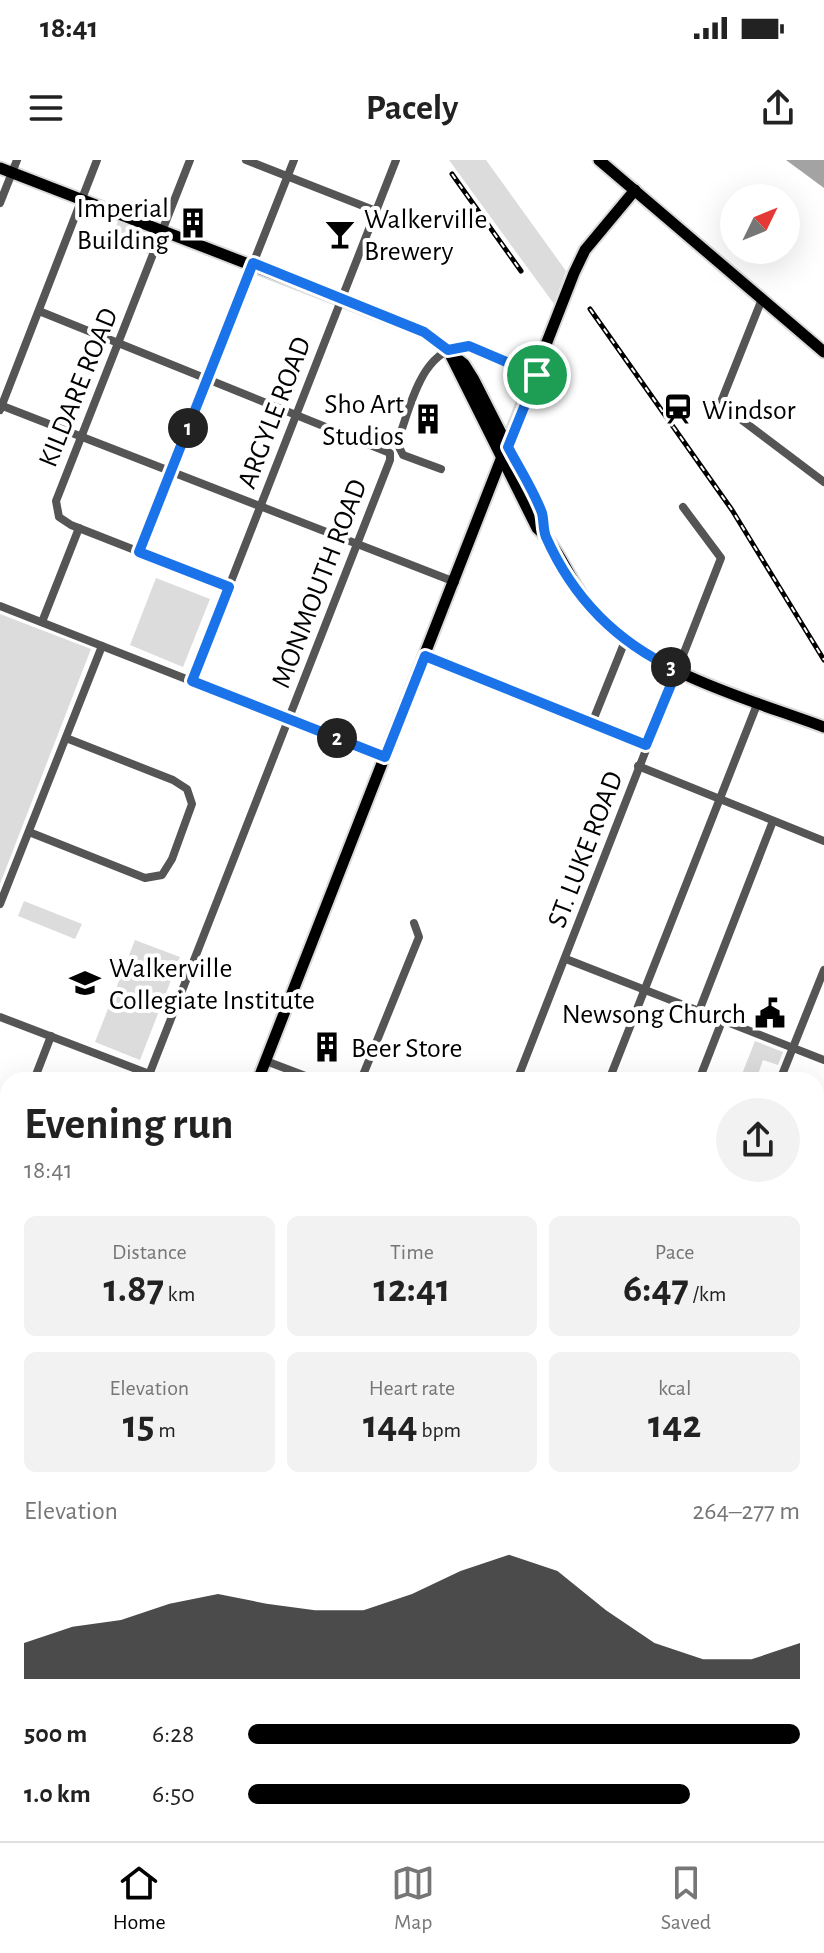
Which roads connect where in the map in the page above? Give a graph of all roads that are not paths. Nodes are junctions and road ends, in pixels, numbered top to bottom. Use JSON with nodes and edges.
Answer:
{"nodes":[{"id":1,"x":17,"y":160,"type":"edge"},
{"id":2,"x":97,"y":160,"type":"edge"},
{"id":3,"x":190,"y":160,"type":"edge"},
{"id":4,"x":246,"y":160,"type":"edge"},
{"id":5,"x":294,"y":160,"type":"edge"},
{"id":6,"x":396,"y":160,"type":"edge"},
{"id":7,"x":599,"y":160,"type":"edge"},
{"id":8,"x":6,"y":171,"type":"edge"},
{"id":9,"x":288,"y":176,"type":"junction"},
{"id":10,"x":635,"y":190,"type":"junction"},
{"id":11,"x":82,"y":199,"type":"junction"},
{"id":12,"x":0,"y":203,"type":"edge"},
{"id":13,"x":376,"y":211,"type":"junction"},
{"id":14,"x":163,"y":229,"type":"junction"},
{"id":15,"x":253,"y":263,"type":"junction"},
{"id":16,"x":341,"y":298,"type":"junction"},
{"id":17,"x":762,"y":299,"type":"junction"},
{"id":18,"x":39,"y":311,"type":"junction"},
{"id":19,"x":118,"y":343,"type":"junction"},
{"id":20,"x":448,"y":350,"type":"junction"},
{"id":21,"x":824,"y":352,"type":"edge"},
{"id":22,"x":537,"y":375,"type":"junction"},
{"id":23,"x":208,"y":378,"type":"junction"},
{"id":24,"x":1,"y":407,"type":"edge"},
{"id":25,"x":524,"y":407,"type":"junction"},
{"id":26,"x":296,"y":413,"type":"junction"},
{"id":27,"x":491,"y":413,"type":"junction"},
{"id":28,"x":81,"y":437,"type":"junction"},
{"id":29,"x":508,"y":447,"type":"junction"},
{"id":30,"x":503,"y":461,"type":"junction"},
{"id":31,"x":441,"y":469,"type":"dead end"},
{"id":32,"x":172,"y":470,"type":"junction"},
{"id":33,"x":824,"y":482,"type":"edge"},
{"id":34,"x":490,"y":494,"type":"junction"},
{"id":35,"x":520,"y":496,"type":"junction"},
{"id":36,"x":260,"y":506,"type":"junction"},
{"id":37,"x":683,"y":507,"type":"dead end"},
{"id":38,"x":79,"y":528,"type":"junction"},
{"id":39,"x":545,"y":535,"type":"junction"},
{"id":40,"x":357,"y":544,"type":"junction"},
{"id":41,"x":139,"y":552,"type":"junction"},
{"id":42,"x":455,"y":582,"type":"junction"},
{"id":43,"x":229,"y":587,"type":"junction"},
{"id":44,"x":0,"y":606,"type":"edge"},
{"id":45,"x":42,"y":622,"type":"junction"},
{"id":46,"x":625,"y":641,"type":"junction"},
{"id":47,"x":102,"y":646,"type":"junction"},
{"id":48,"x":425,"y":656,"type":"junction"},
{"id":49,"x":677,"y":670,"type":"junction"},
{"id":50,"x":192,"y":681,"type":"junction"},
{"id":51,"x":758,"y":702,"type":"junction"},
{"id":52,"x":289,"y":718,"type":"junction"},
{"id":53,"x":592,"y":723,"type":"junction"},
{"id":54,"x":824,"y":727,"type":"edge"},
{"id":55,"x":66,"y":738,"type":"junction"},
{"id":56,"x":646,"y":745,"type":"junction"},
{"id":57,"x":385,"y":757,"type":"junction"},
{"id":58,"x":638,"y":766,"type":"junction"},
{"id":59,"x":721,"y":798,"type":"junction"},
{"id":60,"x":773,"y":821,"type":"junction"},
{"id":61,"x":29,"y":832,"type":"junction"},
{"id":62,"x":824,"y":841,"type":"edge"},
{"id":63,"x":0,"y":904,"type":"edge"},
{"id":64,"x":414,"y":923,"type":"dead end"},
{"id":65,"x":566,"y":959,"type":"junction"},
{"id":66,"x":824,"y":970,"type":"edge"},
{"id":67,"x":644,"y":990,"type":"junction"},
{"id":68,"x":699,"y":1011,"type":"junction"},
{"id":69,"x":0,"y":1017,"type":"edge"},
{"id":70,"x":722,"y":1021,"type":"junction"},
{"id":71,"x":51,"y":1036,"type":"junction"},
{"id":72,"x":793,"y":1048,"type":"junction"},
{"id":73,"x":824,"y":1060,"type":"edge"},
{"id":74,"x":266,"y":1061,"type":"junction"},
{"id":75,"x":37,"y":1072,"type":"edge"},
{"id":76,"x":136,"y":1072,"type":"edge"},
{"id":77,"x":150,"y":1072,"type":"edge"},
{"id":78,"x":261,"y":1072,"type":"edge"},
{"id":79,"x":295,"y":1072,"type":"edge"},
{"id":80,"x":364,"y":1072,"type":"edge"},
{"id":81,"x":520,"y":1072,"type":"edge"},
{"id":82,"x":612,"y":1072,"type":"edge"},
{"id":83,"x":702,"y":1072,"type":"edge"},
{"id":84,"x":783,"y":1072,"type":"edge"}],
"edges":[{"from":1,"to":8,"type":"street"},
{"from":2,"to":11,"type":"street"},
{"from":3,"to":14,"type":"street","name":"KILDARE ROAD"},
{"from":4,"to":9,"type":"street"},
{"from":5,"to":9,"type":"street"},
{"from":6,"to":13,"type":"street","name":"ARGYLE ROAD"},
{"from":7,"to":10,"type":"main road"},
{"from":8,"to":11,"type":"main road"},
{"from":8,"to":12,"type":"street"},
{"from":9,"to":13,"type":"street"},
{"from":9,"to":15,"type":"street"},
{"from":10,"to":17,"type":"main road"},
{"from":10,"to":22,"type":"main road"},
{"from":11,"to":14,"type":"main road"},
{"from":11,"to":18,"type":"street"},
{"from":13,"to":16,"type":"street","name":"ARGYLE ROAD"},
{"from":14,"to":15,"type":"main road"},
{"from":14,"to":19,"type":"street","name":"KILDARE ROAD"},
{"from":15,"to":16,"type":"main road"},
{"from":15,"to":23,"type":"street"},
{"from":16,"to":20,"type":"main road"},
{"from":16,"to":26,"type":"street","name":"ARGYLE ROAD"},
{"from":17,"to":21,"type":"main road"},
{"from":17,"to":33,"type":"street"},
{"from":18,"to":19,"type":"street"},
{"from":18,"to":24,"type":"street"},
{"from":19,"to":23,"type":"street"},
{"from":19,"to":28,"type":"street","name":"KILDARE ROAD"},
{"from":20,"to":22,"type":"street"},
{"from":20,"to":27,"type":"main road"},
{"from":20,"to":30,"type":"main road"},
{"from":20,"to":31,"type":"street"},
{"from":22,"to":25,"type":"main road"},
{"from":23,"to":26,"type":"street"},
{"from":23,"to":32,"type":"street"},
{"from":24,"to":28,"type":"street"},
{"from":25,"to":27,"type":"main road"},
{"from":25,"to":29,"type":"main road"},
{"from":26,"to":36,"type":"street","name":"ARGYLE ROAD"},
{"from":26,"to":40,"type":"street","name":"MONMOUTH ROAD"},
{"from":27,"to":29,"type":"main road"},
{"from":28,"to":32,"type":"street"},
{"from":28,"to":38,"type":"street","name":"KILDARE ROAD"},
{"from":29,"to":30,"type":"main road"},
{"from":29,"to":39,"type":"main road"},
{"from":30,"to":34,"type":"main road"},
{"from":30,"to":35,"type":"main road"},
{"from":32,"to":36,"type":"street"},
{"from":32,"to":41,"type":"street"},
{"from":34,"to":35,"type":"main road"},
{"from":34,"to":42,"type":"main road"},
{"from":35,"to":39,"type":"main road"},
{"from":36,"to":40,"type":"street"},
{"from":36,"to":43,"type":"street","name":"ARGYLE ROAD"},
{"from":37,"to":49,"type":"street","name":"ST. LUKE ROAD"},
{"from":38,"to":41,"type":"street"},
{"from":38,"to":45,"type":"street"},
{"from":39,"to":46,"type":"main road"},
{"from":40,"to":42,"type":"street"},
{"from":40,"to":52,"type":"street","name":"MONMOUTH ROAD"},
{"from":41,"to":43,"type":"street"},
{"from":42,"to":48,"type":"main road"},
{"from":43,"to":50,"type":"street","name":"ARGYLE ROAD"},
{"from":44,"to":45,"type":"street"},
{"from":45,"to":47,"type":"street"},
{"from":46,"to":49,"type":"main road"},
{"from":46,"to":53,"type":"street"},
{"from":47,"to":50,"type":"street"},
{"from":47,"to":55,"type":"street"},
{"from":48,"to":53,"type":"street"},
{"from":48,"to":57,"type":"main road"},
{"from":49,"to":51,"type":"main road"},
{"from":49,"to":56,"type":"street","name":"ST. LUKE ROAD"},
{"from":50,"to":52,"type":"street"},
{"from":51,"to":54,"type":"main road"},
{"from":51,"to":59,"type":"street"},
{"from":52,"to":57,"type":"street"},
{"from":52,"to":77,"type":"street","name":"MONMOUTH ROAD"},
{"from":53,"to":56,"type":"street"},
{"from":55,"to":61,"type":"street"},
{"from":55,"to":61,"type":"street"},
{"from":56,"to":58,"type":"street","name":"ST. LUKE ROAD"},
{"from":57,"to":74,"type":"main road"},
{"from":58,"to":59,"type":"street"},
{"from":58,"to":65,"type":"street","name":"ST. LUKE ROAD"},
{"from":59,"to":60,"type":"street"},
{"from":59,"to":67,"type":"street"},
{"from":60,"to":62,"type":"street"},
{"from":60,"to":68,"type":"street"},
{"from":61,"to":63,"type":"street"},
{"from":64,"to":80,"type":"street"},
{"from":65,"to":67,"type":"street"},
{"from":65,"to":81,"type":"street","name":"ST. LUKE ROAD"},
{"from":66,"to":72,"type":"street"},
{"from":67,"to":68,"type":"street"},
{"from":67,"to":82,"type":"street"},
{"from":68,"to":70,"type":"street"},
{"from":69,"to":71,"type":"street"},
{"from":70,"to":72,"type":"street"},
{"from":70,"to":83,"type":"street"},
{"from":71,"to":75,"type":"street"},
{"from":71,"to":76,"type":"street"},
{"from":72,"to":73,"type":"street"},
{"from":72,"to":84,"type":"street"},
{"from":74,"to":78,"type":"main road"},
{"from":74,"to":79,"type":"street"}]}
